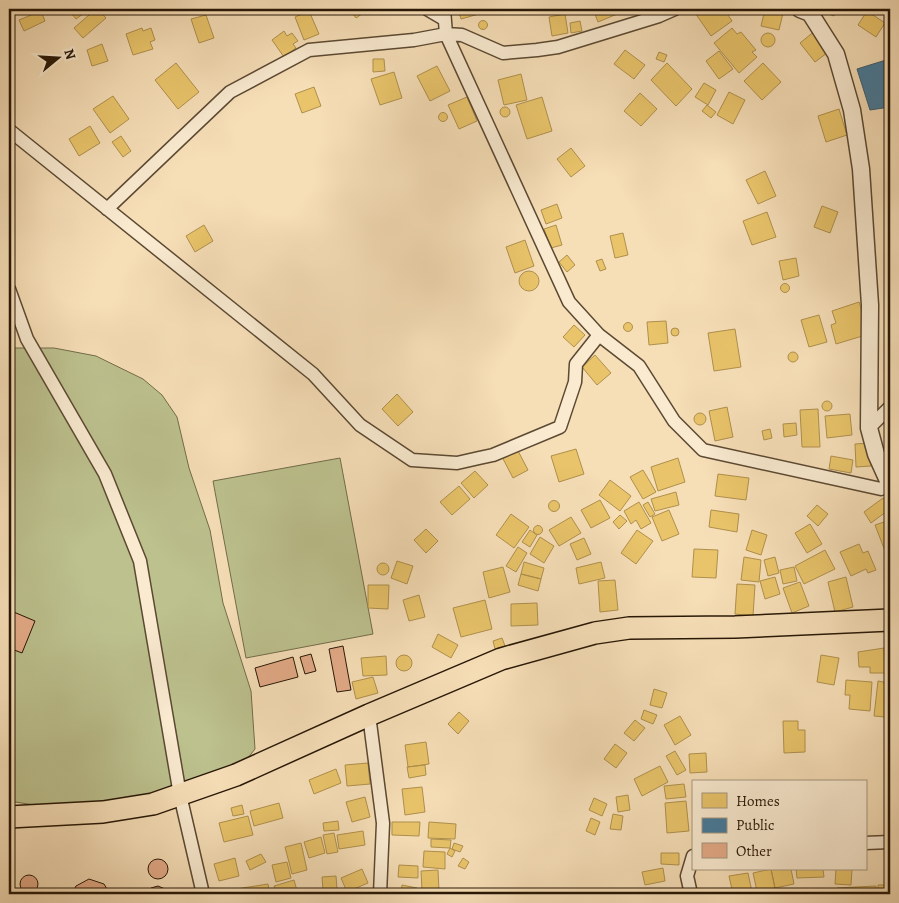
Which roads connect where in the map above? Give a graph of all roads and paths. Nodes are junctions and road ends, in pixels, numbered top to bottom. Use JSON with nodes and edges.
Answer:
{"nodes":[{"id":1,"x":427,"y":9,"type":"edge"},
{"id":2,"x":675,"y":9,"type":"edge"},
{"id":3,"x":800,"y":9,"type":"edge"},
{"id":4,"x":444,"y":14,"type":"edge"},
{"id":5,"x":446,"y":34,"type":"junction"},
{"id":6,"x":9,"y":130,"type":"edge"},
{"id":7,"x":107,"y":209,"type":"junction"},
{"id":8,"x":9,"y":289,"type":"edge"},
{"id":9,"x":599,"y":335,"type":"junction"},
{"id":10,"x":890,"y":407,"type":"edge"},
{"id":11,"x":869,"y":428,"type":"junction"},
{"id":12,"x":889,"y":485,"type":"edge"},
{"id":13,"x":890,"y":620,"type":"edge"},
{"id":14,"x":369,"y":715,"type":"junction"},
{"id":15,"x":180,"y":795,"type":"junction"},
{"id":16,"x":9,"y":817,"type":"edge"},
{"id":17,"x":866,"y":842,"type":"edge"},
{"id":18,"x":890,"y":842,"type":"edge"},
{"id":19,"x":692,"y":859,"type":"edge"},
{"id":20,"x":203,"y":894,"type":"edge"},
{"id":21,"x":380,"y":894,"type":"edge"},
{"id":22,"x":691,"y":894,"type":"edge"}],
"edges":[{"from":1,"to":4,"type":"street"},
{"from":2,"to":5,"type":"street"},
{"from":3,"to":11,"type":"street"},
{"from":4,"to":5,"type":"street"},
{"from":5,"to":7,"type":"street"},
{"from":5,"to":9,"type":"street"},
{"from":6,"to":7,"type":"street"},
{"from":7,"to":9,"type":"street"},
{"from":8,"to":15,"type":"street"},
{"from":9,"to":12,"type":"street"},
{"from":10,"to":11,"type":"street"},
{"from":11,"to":12,"type":"street"},
{"from":13,"to":14,"type":"highway"},
{"from":14,"to":15,"type":"highway"},
{"from":14,"to":21,"type":"street"},
{"from":15,"to":16,"type":"highway"},
{"from":15,"to":20,"type":"street"},
{"from":17,"to":18,"type":"street"},
{"from":19,"to":22,"type":"street"}]}
